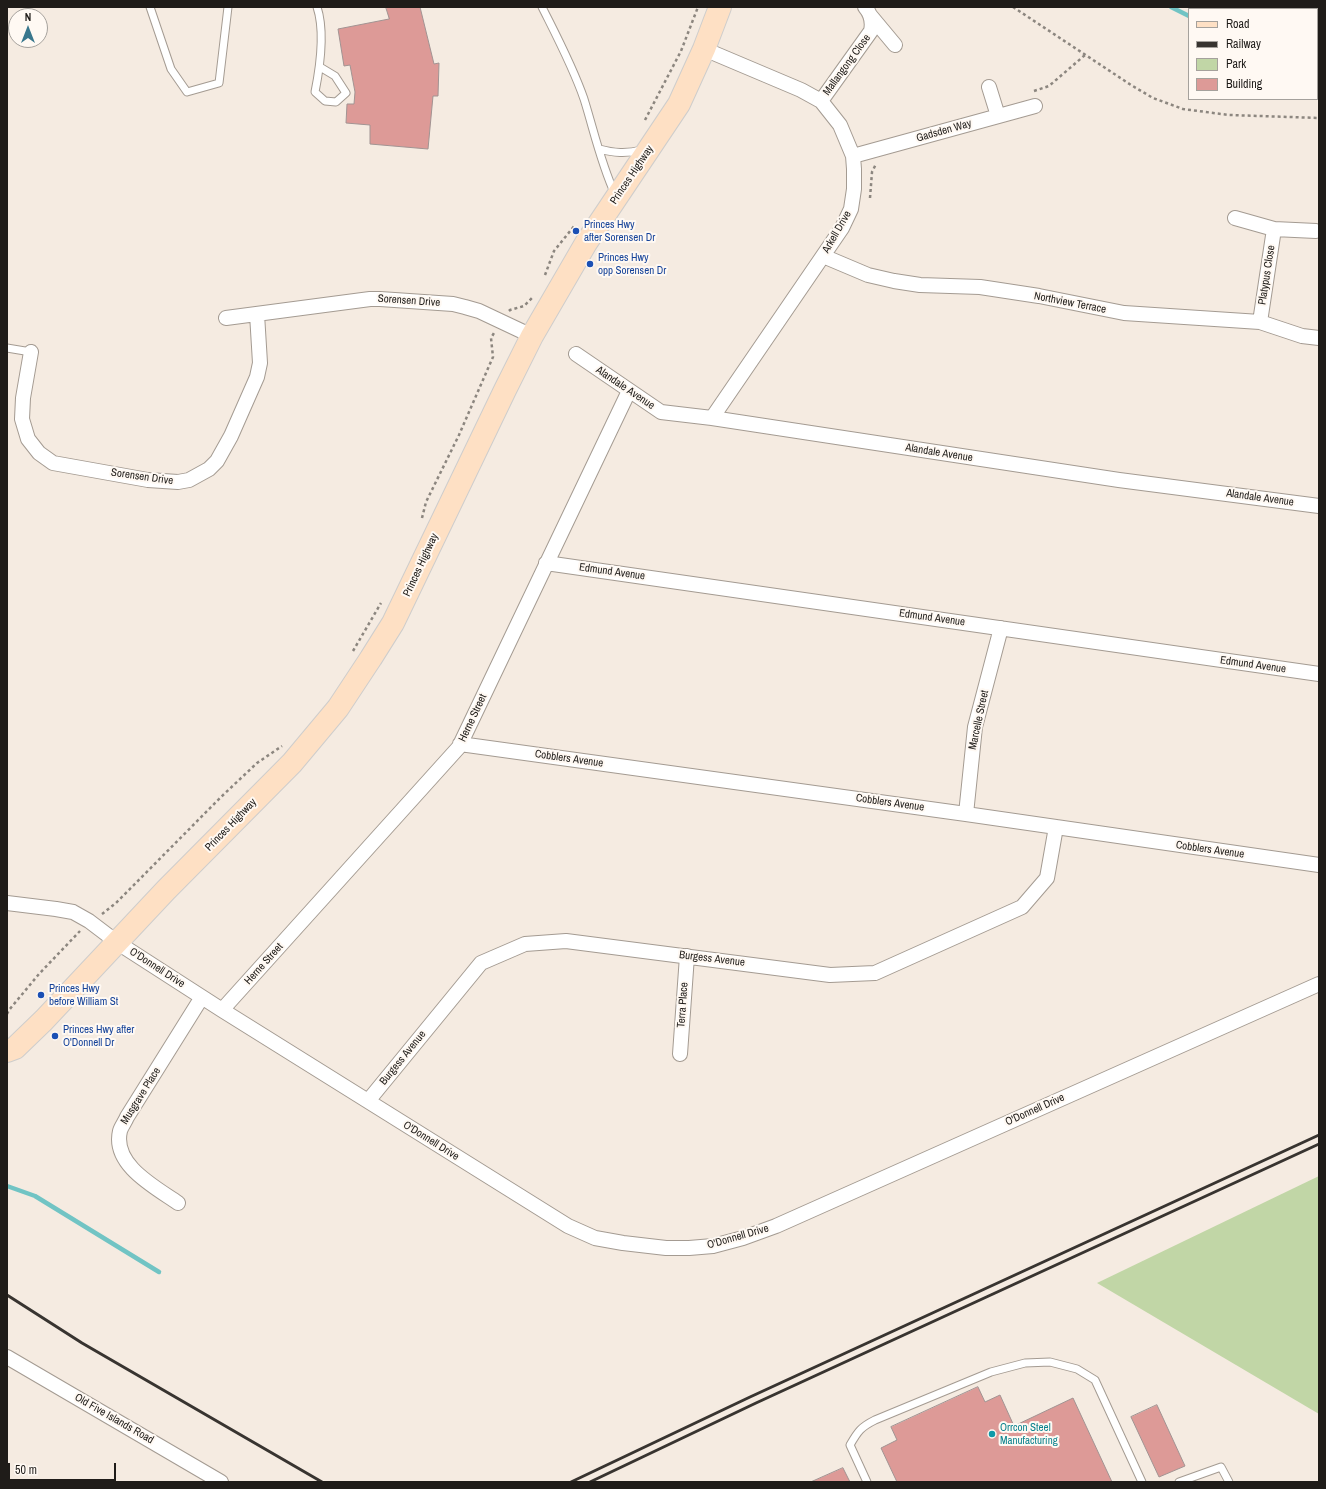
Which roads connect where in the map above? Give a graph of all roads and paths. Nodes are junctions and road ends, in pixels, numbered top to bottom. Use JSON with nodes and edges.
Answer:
{"nodes":[{"id":1,"x":150,"y":7,"type":"edge"},
{"id":2,"x":228,"y":7,"type":"edge"},
{"id":3,"x":317,"y":7,"type":"edge"},
{"id":4,"x":542,"y":7,"type":"edge"},
{"id":5,"x":698,"y":7,"type":"edge"},
{"id":6,"x":720,"y":7,"type":"edge"},
{"id":7,"x":1013,"y":7,"type":"edge"},
{"id":8,"x":867,"y":11,"type":"edge"},
{"id":9,"x":895,"y":45,"type":"dead end"},
{"id":10,"x":704,"y":49,"type":"junction"},
{"id":11,"x":320,"y":67,"type":"junction"},
{"id":12,"x":989,"y":87,"type":"dead end"},
{"id":13,"x":821,"y":101,"type":"junction"},
{"id":14,"x":1035,"y":106,"type":"dead end"},
{"id":15,"x":998,"y":116,"type":"junction"},
{"id":16,"x":1319,"y":118,"type":"edge"},
{"id":17,"x":643,"y":124,"type":"dead end"},
{"id":18,"x":599,"y":149,"type":"junction"},
{"id":19,"x":650,"y":149,"type":"junction"},
{"id":20,"x":853,"y":156,"type":"junction"},
{"id":21,"x":617,"y":198,"type":"junction"},
{"id":22,"x":1235,"y":218,"type":"dead end"},
{"id":23,"x":576,"y":223,"type":"dead end"},
{"id":24,"x":1274,"y":229,"type":"junction"},
{"id":25,"x":1316,"y":231,"type":"dead end"},
{"id":26,"x":823,"y":256,"type":"junction"},
{"id":27,"x":544,"y":277,"type":"dead end"},
{"id":28,"x":534,"y":295,"type":"dead end"},
{"id":29,"x":257,"y":314,"type":"junction"},
{"id":30,"x":226,"y":318,"type":"dead end"},
{"id":31,"x":502,"y":322,"type":"junction"},
{"id":32,"x":1260,"y":322,"type":"junction"},
{"id":33,"x":532,"y":336,"type":"junction"},
{"id":34,"x":1319,"y":338,"type":"edge"},
{"id":35,"x":7,"y":348,"type":"edge"},
{"id":36,"x":31,"y":352,"type":"joint"},
{"id":37,"x":576,"y":354,"type":"dead end"},
{"id":38,"x":629,"y":391,"type":"junction"},
{"id":39,"x":712,"y":418,"type":"junction"},
{"id":40,"x":1319,"y":506,"type":"edge"},
{"id":41,"x":421,"y":523,"type":"dead end"},
{"id":42,"x":546,"y":563,"type":"junction"},
{"id":43,"x":385,"y":597,"type":"dead end"},
{"id":44,"x":1001,"y":628,"type":"junction"},
{"id":45,"x":351,"y":653,"type":"dead end"},
{"id":46,"x":1319,"y":674,"type":"edge"},
{"id":47,"x":460,"y":744,"type":"junction"},
{"id":48,"x":283,"y":745,"type":"dead end"},
{"id":49,"x":966,"y":814,"type":"junction"},
{"id":50,"x":1056,"y":827,"type":"junction"},
{"id":51,"x":1319,"y":865,"type":"edge"},
{"id":52,"x":7,"y":903,"type":"edge"},
{"id":53,"x":92,"y":923,"type":"junction"},
{"id":54,"x":118,"y":942,"type":"junction"},
{"id":55,"x":687,"y":956,"type":"junction"},
{"id":56,"x":1319,"y":984,"type":"edge"},
{"id":57,"x":202,"y":997,"type":"junction"},
{"id":58,"x":222,"y":1010,"type":"junction"},
{"id":59,"x":7,"y":1014,"type":"edge"},
{"id":60,"x":10,"y":1053,"type":"edge"},
{"id":61,"x":680,"y":1054,"type":"dead end"},
{"id":62,"x":368,"y":1101,"type":"junction"},
{"id":63,"x":178,"y":1203,"type":"dead end"},
{"id":64,"x":7,"y":1357,"type":"edge"},
{"id":65,"x":221,"y":1482,"type":"edge"},
{"id":66,"x":867,"y":1482,"type":"edge"},
{"id":67,"x":1142,"y":1482,"type":"edge"},
{"id":68,"x":1179,"y":1482,"type":"edge"},
{"id":69,"x":1229,"y":1482,"type":"edge"}],
"edges":[{"from":1,"to":2,"type":"lane"},
{"from":3,"to":11,"type":"lane"},
{"from":4,"to":18,"type":"lane"},
{"from":5,"to":17,"type":"path"},
{"from":6,"to":10,"type":"main road","name":"Princes Highway"},
{"from":7,"to":16,"type":"path"},
{"from":8,"to":9,"type":"street"},
{"from":8,"to":13,"type":"street","name":"Mallangong Close"},
{"from":10,"to":13,"type":"street","name":"Arkell Drive"},
{"from":10,"to":19,"type":"main road","name":"Princes Highway"},
{"from":11,"to":11,"type":"lane"},
{"from":12,"to":15,"type":"street"},
{"from":13,"to":20,"type":"street","name":"Arkell Drive"},
{"from":14,"to":15,"type":"street","name":"Gadsden Way"},
{"from":15,"to":20,"type":"street","name":"Gadsden Way"},
{"from":18,"to":19,"type":"lane"},
{"from":18,"to":21,"type":"lane"},
{"from":19,"to":21,"type":"main road","name":"Princes Highway"},
{"from":20,"to":26,"type":"street","name":"Arkell Drive"},
{"from":21,"to":33,"type":"main road","name":"Princes Highway"},
{"from":22,"to":24,"type":"street"},
{"from":23,"to":27,"type":"path"},
{"from":24,"to":25,"type":"street"},
{"from":24,"to":32,"type":"street","name":"Platypus Close"},
{"from":26,"to":32,"type":"street","name":"Northview Terrace"},
{"from":26,"to":39,"type":"street","name":"Arkell Drive"},
{"from":28,"to":31,"type":"path"},
{"from":29,"to":30,"type":"street","name":"Sorensen Drive"},
{"from":29,"to":31,"type":"street","name":"Sorensen Drive"},
{"from":29,"to":36,"type":"street","name":"Sorensen Drive"},
{"from":31,"to":33,"type":"street","name":"Sorensen Drive"},
{"from":31,"to":41,"type":"path"},
{"from":32,"to":34,"type":"street","name":"Northview Terrace"},
{"from":33,"to":54,"type":"main road","name":"Princes Highway"},
{"from":35,"to":36,"type":"lane"},
{"from":37,"to":38,"type":"street","name":"Alandale Avenue"},
{"from":38,"to":39,"type":"street","name":"Alandale Avenue"},
{"from":38,"to":42,"type":"street","name":"Herne Street"},
{"from":39,"to":40,"type":"street","name":"Alandale Avenue"},
{"from":42,"to":44,"type":"street","name":"Edmund Avenue"},
{"from":42,"to":47,"type":"street","name":"Herne Street"},
{"from":43,"to":45,"type":"path"},
{"from":44,"to":46,"type":"street","name":"Edmund Avenue"},
{"from":44,"to":49,"type":"street","name":"Marcelle Street"},
{"from":47,"to":49,"type":"street","name":"Cobblers Avenue"},
{"from":47,"to":58,"type":"street","name":"Herne Street"},
{"from":48,"to":53,"type":"path"},
{"from":49,"to":50,"type":"street","name":"Cobblers Avenue"},
{"from":50,"to":51,"type":"street","name":"Cobblers Avenue"},
{"from":50,"to":55,"type":"street","name":"Burgess Avenue"},
{"from":52,"to":53,"type":"street","name":"O'Donnell Drive"},
{"from":53,"to":54,"type":"street","name":"O'Donnell Drive"},
{"from":53,"to":59,"type":"path"},
{"from":54,"to":57,"type":"street","name":"O'Donnell Drive"},
{"from":54,"to":60,"type":"main road","name":"Princes Highway"},
{"from":55,"to":61,"type":"street","name":"Terra Place"},
{"from":55,"to":62,"type":"street","name":"Burgess Avenue"},
{"from":56,"to":62,"type":"street","name":"O'Donnell Drive"},
{"from":57,"to":58,"type":"street","name":"O'Donnell Drive"},
{"from":57,"to":63,"type":"street","name":"Musgrave Place"},
{"from":58,"to":62,"type":"street","name":"O'Donnell Drive"},
{"from":64,"to":65,"type":"street","name":"Old Five Islands Road"},
{"from":66,"to":67,"type":"lane"},
{"from":68,"to":69,"type":"lane"}]}
